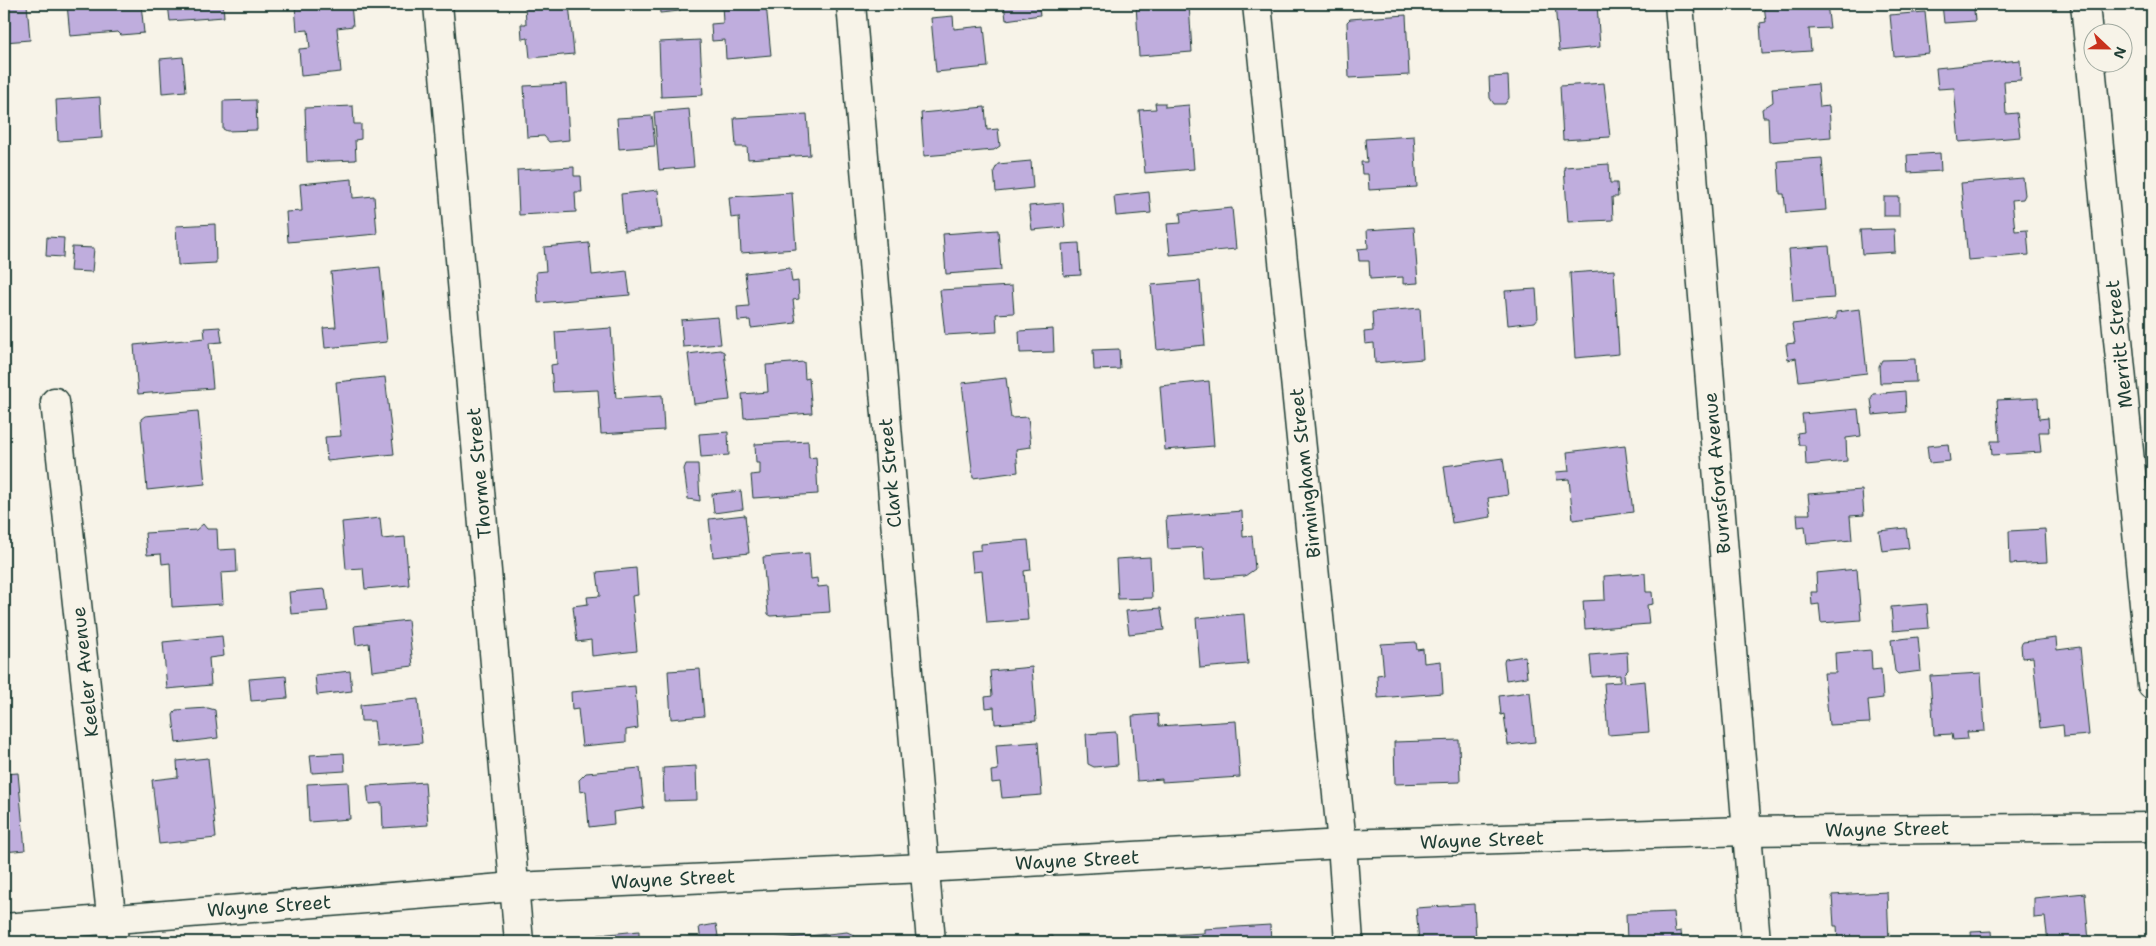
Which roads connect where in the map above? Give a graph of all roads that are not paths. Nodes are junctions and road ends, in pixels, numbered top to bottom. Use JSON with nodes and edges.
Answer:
{"nodes":[{"id":1,"x":438,"y":4,"type":"edge"},
{"id":2,"x":850,"y":4,"type":"edge"},
{"id":3,"x":1257,"y":4,"type":"edge"},
{"id":4,"x":1679,"y":4,"type":"edge"},
{"id":5,"x":2086,"y":4,"type":"edge"},
{"id":6,"x":55,"y":402,"type":"dead end"},
{"id":7,"x":2152,"y":685,"type":"edge"},
{"id":8,"x":2152,"y":826,"type":"edge"},
{"id":9,"x":1746,"y":831,"type":"junction"},
{"id":10,"x":1342,"y":844,"type":"junction"},
{"id":11,"x":924,"y":868,"type":"junction"},
{"id":12,"x":515,"y":887,"type":"junction"},
{"id":13,"x":4,"y":928,"type":"edge"},
{"id":14,"x":113,"y":930,"type":"edge"},
{"id":15,"x":519,"y":942,"type":"edge"},
{"id":16,"x":930,"y":942,"type":"edge"},
{"id":17,"x":1349,"y":942,"type":"edge"},
{"id":18,"x":1756,"y":942,"type":"edge"}],
"edges":[{"from":1,"to":12,"type":"street","name":"Thorme Street"},
{"from":2,"to":11,"type":"street","name":"Clark Street"},
{"from":3,"to":10,"type":"street","name":"Birmingham Street"},
{"from":4,"to":9,"type":"street","name":"Burnsford Avenue"},
{"from":5,"to":7,"type":"street","name":"Merritt Street"},
{"from":6,"to":14,"type":"street","name":"Keeler Avenue"},
{"from":8,"to":9,"type":"street","name":"Wayne Street"},
{"from":9,"to":10,"type":"street","name":"Wayne Street"},
{"from":9,"to":18,"type":"street","name":"Burnsford Avenue"},
{"from":10,"to":11,"type":"street","name":"Wayne Street"},
{"from":10,"to":17,"type":"street","name":"Birmingham Street"},
{"from":11,"to":12,"type":"street","name":"Wayne Street"},
{"from":11,"to":16,"type":"street","name":"Clark Street"},
{"from":12,"to":14,"type":"street","name":"Wayne Street"},
{"from":12,"to":15,"type":"street","name":"Thorme Street"},
{"from":13,"to":14,"type":"street","name":"Wayne Street"}]}
